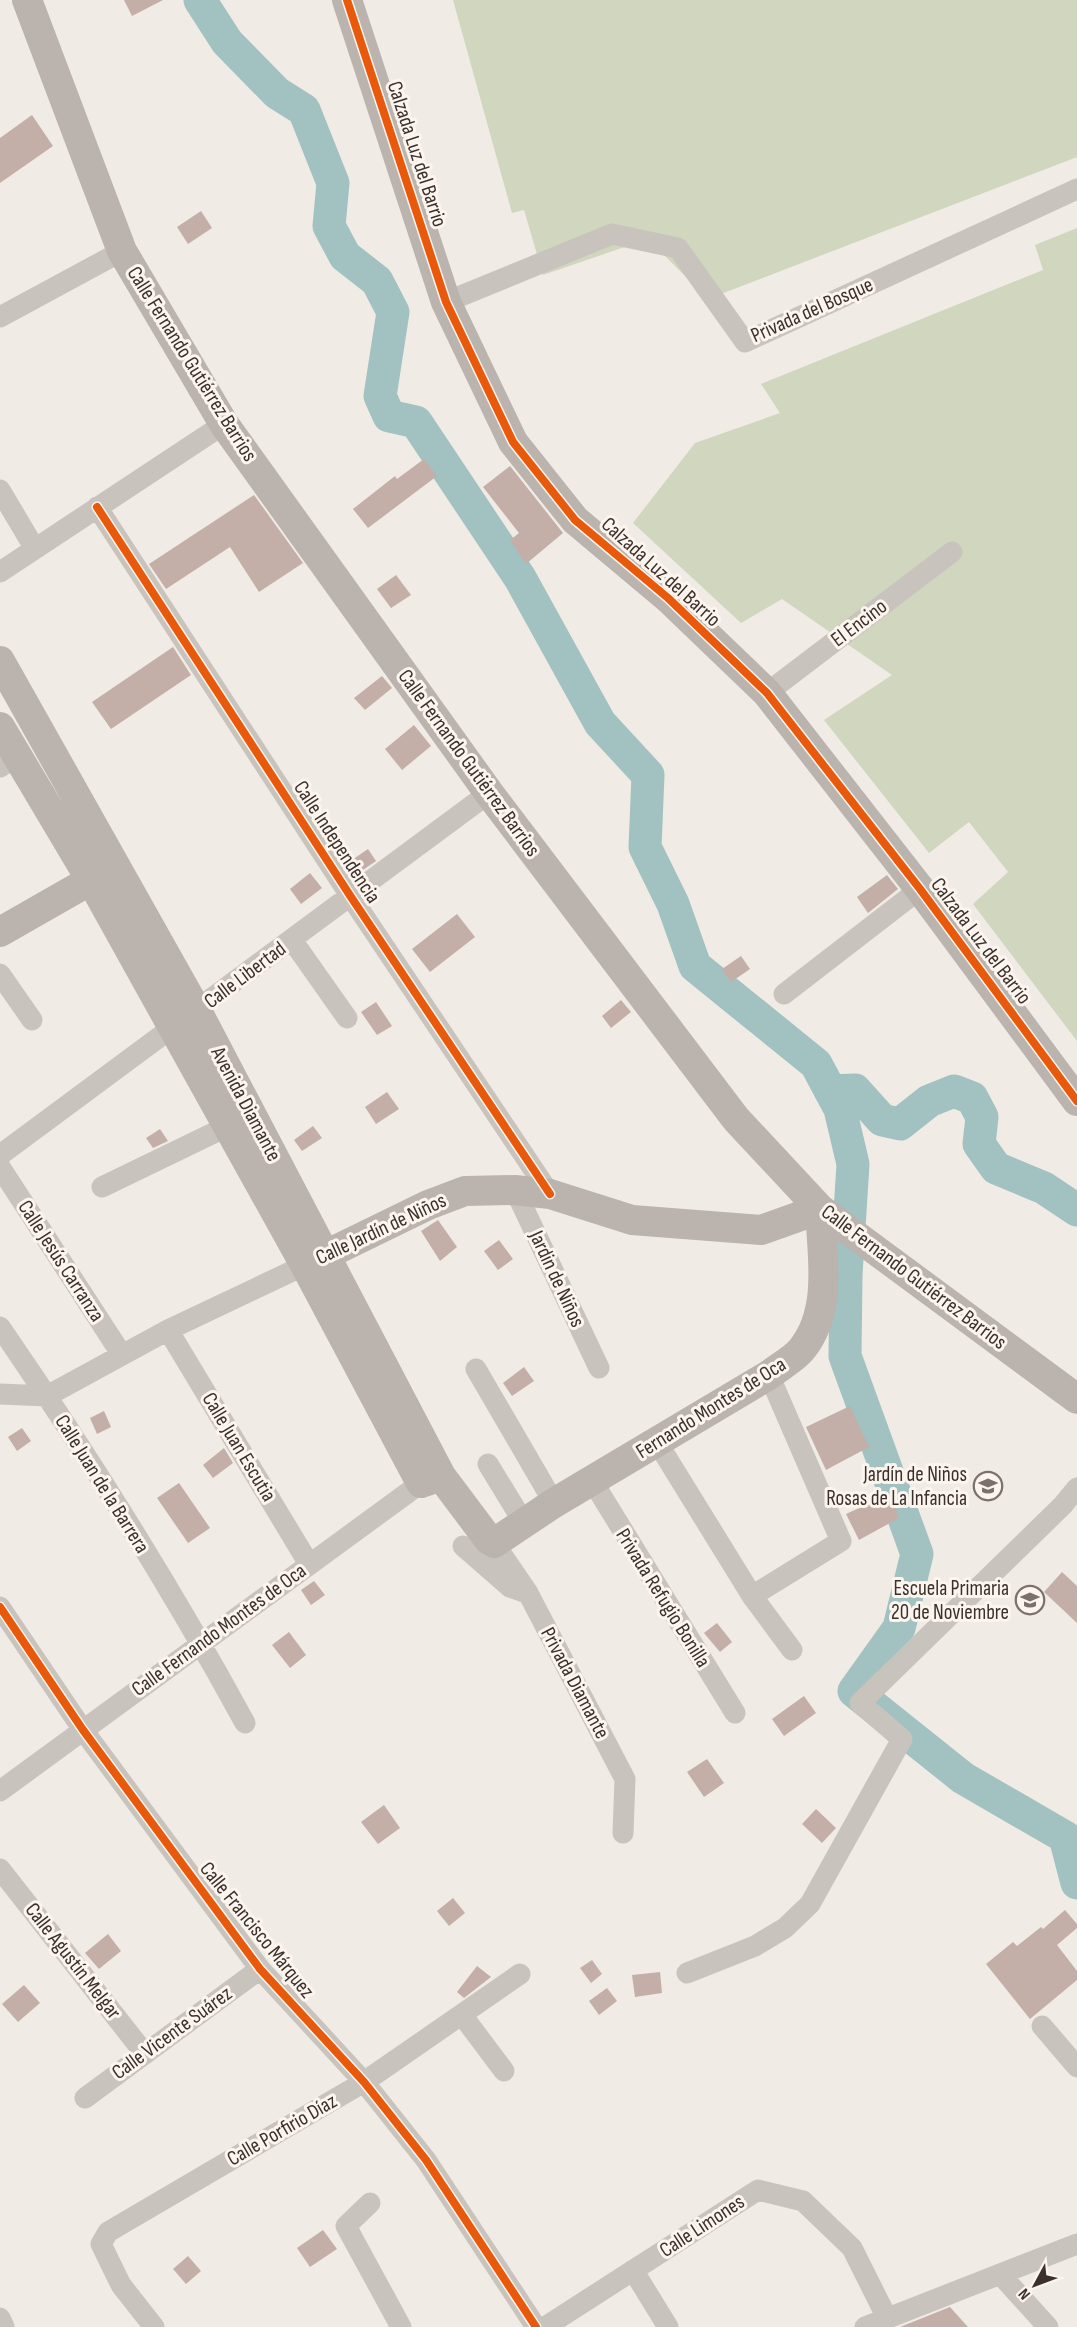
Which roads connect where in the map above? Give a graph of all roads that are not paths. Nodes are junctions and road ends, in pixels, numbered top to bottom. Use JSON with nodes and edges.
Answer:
{"nodes":[{"id":1,"x":27,"y":0,"type":"edge"},
{"id":2,"x":347,"y":0,"type":"edge"},
{"id":3,"x":1077,"y":189,"type":"edge"},
{"id":4,"x":122,"y":251,"type":"junction"},
{"id":5,"x":446,"y":302,"type":"junction"},
{"id":6,"x":0,"y":317,"type":"edge"},
{"id":7,"x":224,"y":424,"type":"junction"},
{"id":8,"x":0,"y":490,"type":"edge"},
{"id":9,"x":97,"y":507,"type":"junction"},
{"id":10,"x":35,"y":549,"type":"junction"},
{"id":11,"x":952,"y":552,"type":"dead end"},
{"id":12,"x":0,"y":572,"type":"edge"},
{"id":13,"x":0,"y":661,"type":"edge"},
{"id":14,"x":767,"y":693,"type":"junction"},
{"id":15,"x":0,"y":727,"type":"edge"},
{"id":16,"x":8,"y":761,"type":"edge"},
{"id":17,"x":489,"y":793,"type":"junction"},
{"id":18,"x":91,"y":880,"type":"junction"},
{"id":19,"x":920,"y":889,"type":"junction"},
{"id":20,"x":351,"y":897,"type":"junction"},
{"id":21,"x":0,"y":932,"type":"edge"},
{"id":22,"x":292,"y":940,"type":"junction"},
{"id":23,"x":0,"y":974,"type":"edge"},
{"id":24,"x":784,"y":994,"type":"dead end"},
{"id":25,"x":197,"y":1011,"type":"junction"},
{"id":26,"x":347,"y":1018,"type":"dead end"},
{"id":27,"x":32,"y":1020,"type":"dead end"},
{"id":28,"x":173,"y":1028,"type":"junction"},
{"id":29,"x":1077,"y":1101,"type":"edge"},
{"id":30,"x":228,"y":1126,"type":"junction"},
{"id":31,"x":0,"y":1155,"type":"edge"},
{"id":32,"x":0,"y":1167,"type":"edge"},
{"id":33,"x":102,"y":1187,"type":"dead end"},
{"id":34,"x":515,"y":1190,"type":"junction"},
{"id":35,"x":550,"y":1194,"type":"junction"},
{"id":36,"x":820,"y":1209,"type":"junction"},
{"id":37,"x":315,"y":1260,"type":"junction"},
{"id":38,"x":0,"y":1327,"type":"edge"},
{"id":39,"x":168,"y":1330,"type":"junction"},
{"id":40,"x":122,"y":1355,"type":"junction"},
{"id":41,"x":599,"y":1368,"type":"dead end"},
{"id":42,"x":476,"y":1369,"type":"dead end"},
{"id":43,"x":769,"y":1375,"type":"junction"},
{"id":44,"x":0,"y":1394,"type":"edge"},
{"id":45,"x":47,"y":1396,"type":"junction"},
{"id":46,"x":1077,"y":1399,"type":"edge"},
{"id":47,"x":657,"y":1442,"type":"junction"},
{"id":48,"x":488,"y":1464,"type":"dead end"},
{"id":49,"x":431,"y":1479,"type":"junction"},
{"id":50,"x":593,"y":1482,"type":"junction"},
{"id":51,"x":1077,"y":1488,"type":"edge"},
{"id":52,"x":554,"y":1503,"type":"junction"},
{"id":53,"x":524,"y":1523,"type":"junction"},
{"id":54,"x":494,"y":1543,"type":"junction"},
{"id":55,"x":463,"y":1546,"type":"dead end"},
{"id":56,"x":309,"y":1564,"type":"junction"},
{"id":57,"x":528,"y":1593,"type":"junction"},
{"id":58,"x":752,"y":1596,"type":"junction"},
{"id":59,"x":0,"y":1607,"type":"edge"},
{"id":60,"x":202,"y":1643,"type":"junction"},
{"id":61,"x":792,"y":1650,"type":"dead end"},
{"id":62,"x":735,"y":1713,"type":"dead end"},
{"id":63,"x":245,"y":1723,"type":"dead end"},
{"id":64,"x":83,"y":1730,"type":"junction"},
{"id":65,"x":0,"y":1791,"type":"edge"},
{"id":66,"x":623,"y":1833,"type":"dead end"},
{"id":67,"x":0,"y":1869,"type":"edge"},
{"id":68,"x":260,"y":1969,"type":"junction"},
{"id":69,"x":687,"y":1973,"type":"dead end"},
{"id":70,"x":520,"y":1974,"type":"dead end"},
{"id":71,"x":462,"y":2015,"type":"junction"},
{"id":72,"x":1042,"y":2026,"type":"dead end"},
{"id":73,"x":145,"y":2054,"type":"junction"},
{"id":74,"x":1077,"y":2067,"type":"edge"},
{"id":75,"x":504,"y":2071,"type":"dead end"},
{"id":76,"x":364,"y":2082,"type":"junction"},
{"id":77,"x":85,"y":2098,"type":"dead end"},
{"id":78,"x":370,"y":2203,"type":"dead end"},
{"id":79,"x":1077,"y":2244,"type":"edge"},
{"id":80,"x":633,"y":2270,"type":"junction"},
{"id":81,"x":1000,"y":2274,"type":"junction"},
{"id":82,"x":0,"y":2318,"type":"edge"},
{"id":83,"x":887,"y":2318,"type":"junction"},
{"id":84,"x":4,"y":2327,"type":"edge"},
{"id":85,"x":154,"y":2327,"type":"edge"},
{"id":86,"x":401,"y":2327,"type":"edge"},
{"id":87,"x":536,"y":2327,"type":"edge"},
{"id":88,"x":545,"y":2327,"type":"edge"},
{"id":89,"x":668,"y":2327,"type":"edge"},
{"id":90,"x":865,"y":2327,"type":"edge"},
{"id":91,"x":1048,"y":2327,"type":"edge"}],
"edges":[{"from":1,"to":4,"type":"main road","name":"Calle Fernando Gutiérrez Barrios"},
{"from":2,"to":5,"type":"main road","name":"Calzada Luz del Barrio"},
{"from":3,"to":5,"type":"street","name":"Privada del Bosque"},
{"from":4,"to":6,"type":"street"},
{"from":4,"to":7,"type":"main road","name":"Calle Fernando Gutiérrez Barrios"},
{"from":5,"to":14,"type":"main road","name":"Calzada Luz del Barrio"},
{"from":7,"to":9,"type":"street"},
{"from":7,"to":17,"type":"main road","name":"Calle Fernando Gutiérrez Barrios"},
{"from":8,"to":10,"type":"street"},
{"from":9,"to":10,"type":"street"},
{"from":9,"to":20,"type":"street","name":"Calle Independencia"},
{"from":10,"to":12,"type":"street"},
{"from":11,"to":14,"type":"street","name":"El Encino"},
{"from":13,"to":25,"type":"main road","name":"Avenida Diamante"},
{"from":14,"to":19,"type":"main road","name":"Calzada Luz del Barrio"},
{"from":15,"to":16,"type":"main road","name":"Avenida Diamante"},
{"from":16,"to":18,"type":"main road","name":"Avenida Diamante"},
{"from":17,"to":20,"type":"street","name":"Calle Libertad"},
{"from":17,"to":36,"type":"main road","name":"Calle Fernando Gutiérrez Barrios"},
{"from":18,"to":21,"type":"main road"},
{"from":18,"to":28,"type":"main road","name":"Avenida Diamante"},
{"from":19,"to":24,"type":"street"},
{"from":19,"to":29,"type":"main road","name":"Calzada Luz del Barrio"},
{"from":20,"to":22,"type":"street","name":"Calle Libertad"},
{"from":20,"to":35,"type":"street","name":"Calle Independencia"},
{"from":22,"to":25,"type":"street","name":"Calle Libertad"},
{"from":22,"to":26,"type":"street"},
{"from":23,"to":27,"type":"street"},
{"from":25,"to":28,"type":"street","name":"Calle Libertad"},
{"from":25,"to":37,"type":"main road","name":"Avenida Diamante"},
{"from":28,"to":30,"type":"main road","name":"Avenida Diamante"},
{"from":28,"to":31,"type":"street","name":"Calle Libertad"},
{"from":30,"to":33,"type":"street"},
{"from":30,"to":37,"type":"main road","name":"Avenida Diamante"},
{"from":32,"to":40,"type":"street","name":"Calle Jesús Carranza"},
{"from":34,"to":35,"type":"main road","name":"Calle Jardín de Niños"},
{"from":34,"to":37,"type":"main road","name":"Calle Jardín de Niños"},
{"from":34,"to":41,"type":"street","name":"Jardin de Niños"},
{"from":35,"to":36,"type":"main road","name":"Calle Jardín de Niños"},
{"from":36,"to":43,"type":"main road","name":"Fernando Montes de Oca"},
{"from":36,"to":46,"type":"main road","name":"Calle Fernando Gutiérrez Barrios"},
{"from":37,"to":39,"type":"street","name":"Calle Jardín de Niños"},
{"from":37,"to":49,"type":"main road","name":"Avenida Diamante"},
{"from":38,"to":45,"type":"street","name":"Calle Juan de la Barrera"},
{"from":39,"to":40,"type":"street","name":"Calle Jardín de Niños"},
{"from":39,"to":56,"type":"street","name":"Calle Juan Escutia"},
{"from":40,"to":45,"type":"street","name":"Calle Jardín de Niños"},
{"from":42,"to":52,"type":"street"},
{"from":43,"to":47,"type":"main road","name":"Fernando Montes de Oca"},
{"from":43,"to":58,"type":"street"},
{"from":44,"to":45,"type":"street"},
{"from":45,"to":60,"type":"street","name":"Calle Juan de la Barrera"},
{"from":47,"to":50,"type":"main road","name":"Fernando Montes de Oca"},
{"from":47,"to":58,"type":"street"},
{"from":48,"to":53,"type":"street"},
{"from":49,"to":54,"type":"main road","name":"Avenida Diamante"},
{"from":49,"to":56,"type":"street","name":"Calle Fernando Montes de Oca"},
{"from":50,"to":52,"type":"main road","name":"Fernando Montes de Oca"},
{"from":50,"to":62,"type":"street","name":"Privada Refugio Bonilla"},
{"from":51,"to":69,"type":"street"},
{"from":52,"to":53,"type":"main road","name":"Fernando Montes de Oca"},
{"from":53,"to":54,"type":"main road","name":"Fernando Montes de Oca"},
{"from":54,"to":57,"type":"street","name":"Privada Diamante"},
{"from":55,"to":57,"type":"street"},
{"from":56,"to":60,"type":"street","name":"Calle Fernando Montes de Oca"},
{"from":57,"to":66,"type":"street","name":"Privada Diamante"},
{"from":58,"to":61,"type":"street"},
{"from":59,"to":64,"type":"street","name":"Calle Francisco Márquez"},
{"from":60,"to":63,"type":"street","name":"Calle Juan de la Barrera"},
{"from":60,"to":64,"type":"street","name":"Calle Fernando Montes de Oca"},
{"from":64,"to":65,"type":"street","name":"Calle Fernando Montes de Oca"},
{"from":64,"to":68,"type":"street","name":"Calle Francisco Márquez"},
{"from":67,"to":73,"type":"street","name":"Calle Agustín Melgar"},
{"from":68,"to":73,"type":"street","name":"Calle Vicente Suárez"},
{"from":68,"to":76,"type":"street","name":"Calle Francisco Márquez"},
{"from":70,"to":71,"type":"street","name":"Calle Porfirio Díaz"},
{"from":71,"to":75,"type":"street"},
{"from":71,"to":76,"type":"street","name":"Calle Porfirio Díaz"},
{"from":72,"to":74,"type":"street"},
{"from":73,"to":77,"type":"street","name":"Calle Vicente Suárez"},
{"from":76,"to":85,"type":"street","name":"Calle Porfirio Díaz"},
{"from":76,"to":87,"type":"street","name":"Calle Francisco Márquez"},
{"from":78,"to":86,"type":"street"},
{"from":79,"to":81,"type":"street"},
{"from":80,"to":83,"type":"street","name":"Calle Limones"},
{"from":80,"to":88,"type":"street","name":"Calle Limones"},
{"from":80,"to":89,"type":"street"},
{"from":81,"to":83,"type":"street"},
{"from":81,"to":91,"type":"street"},
{"from":82,"to":84,"type":"street"},
{"from":83,"to":90,"type":"street"}]}
